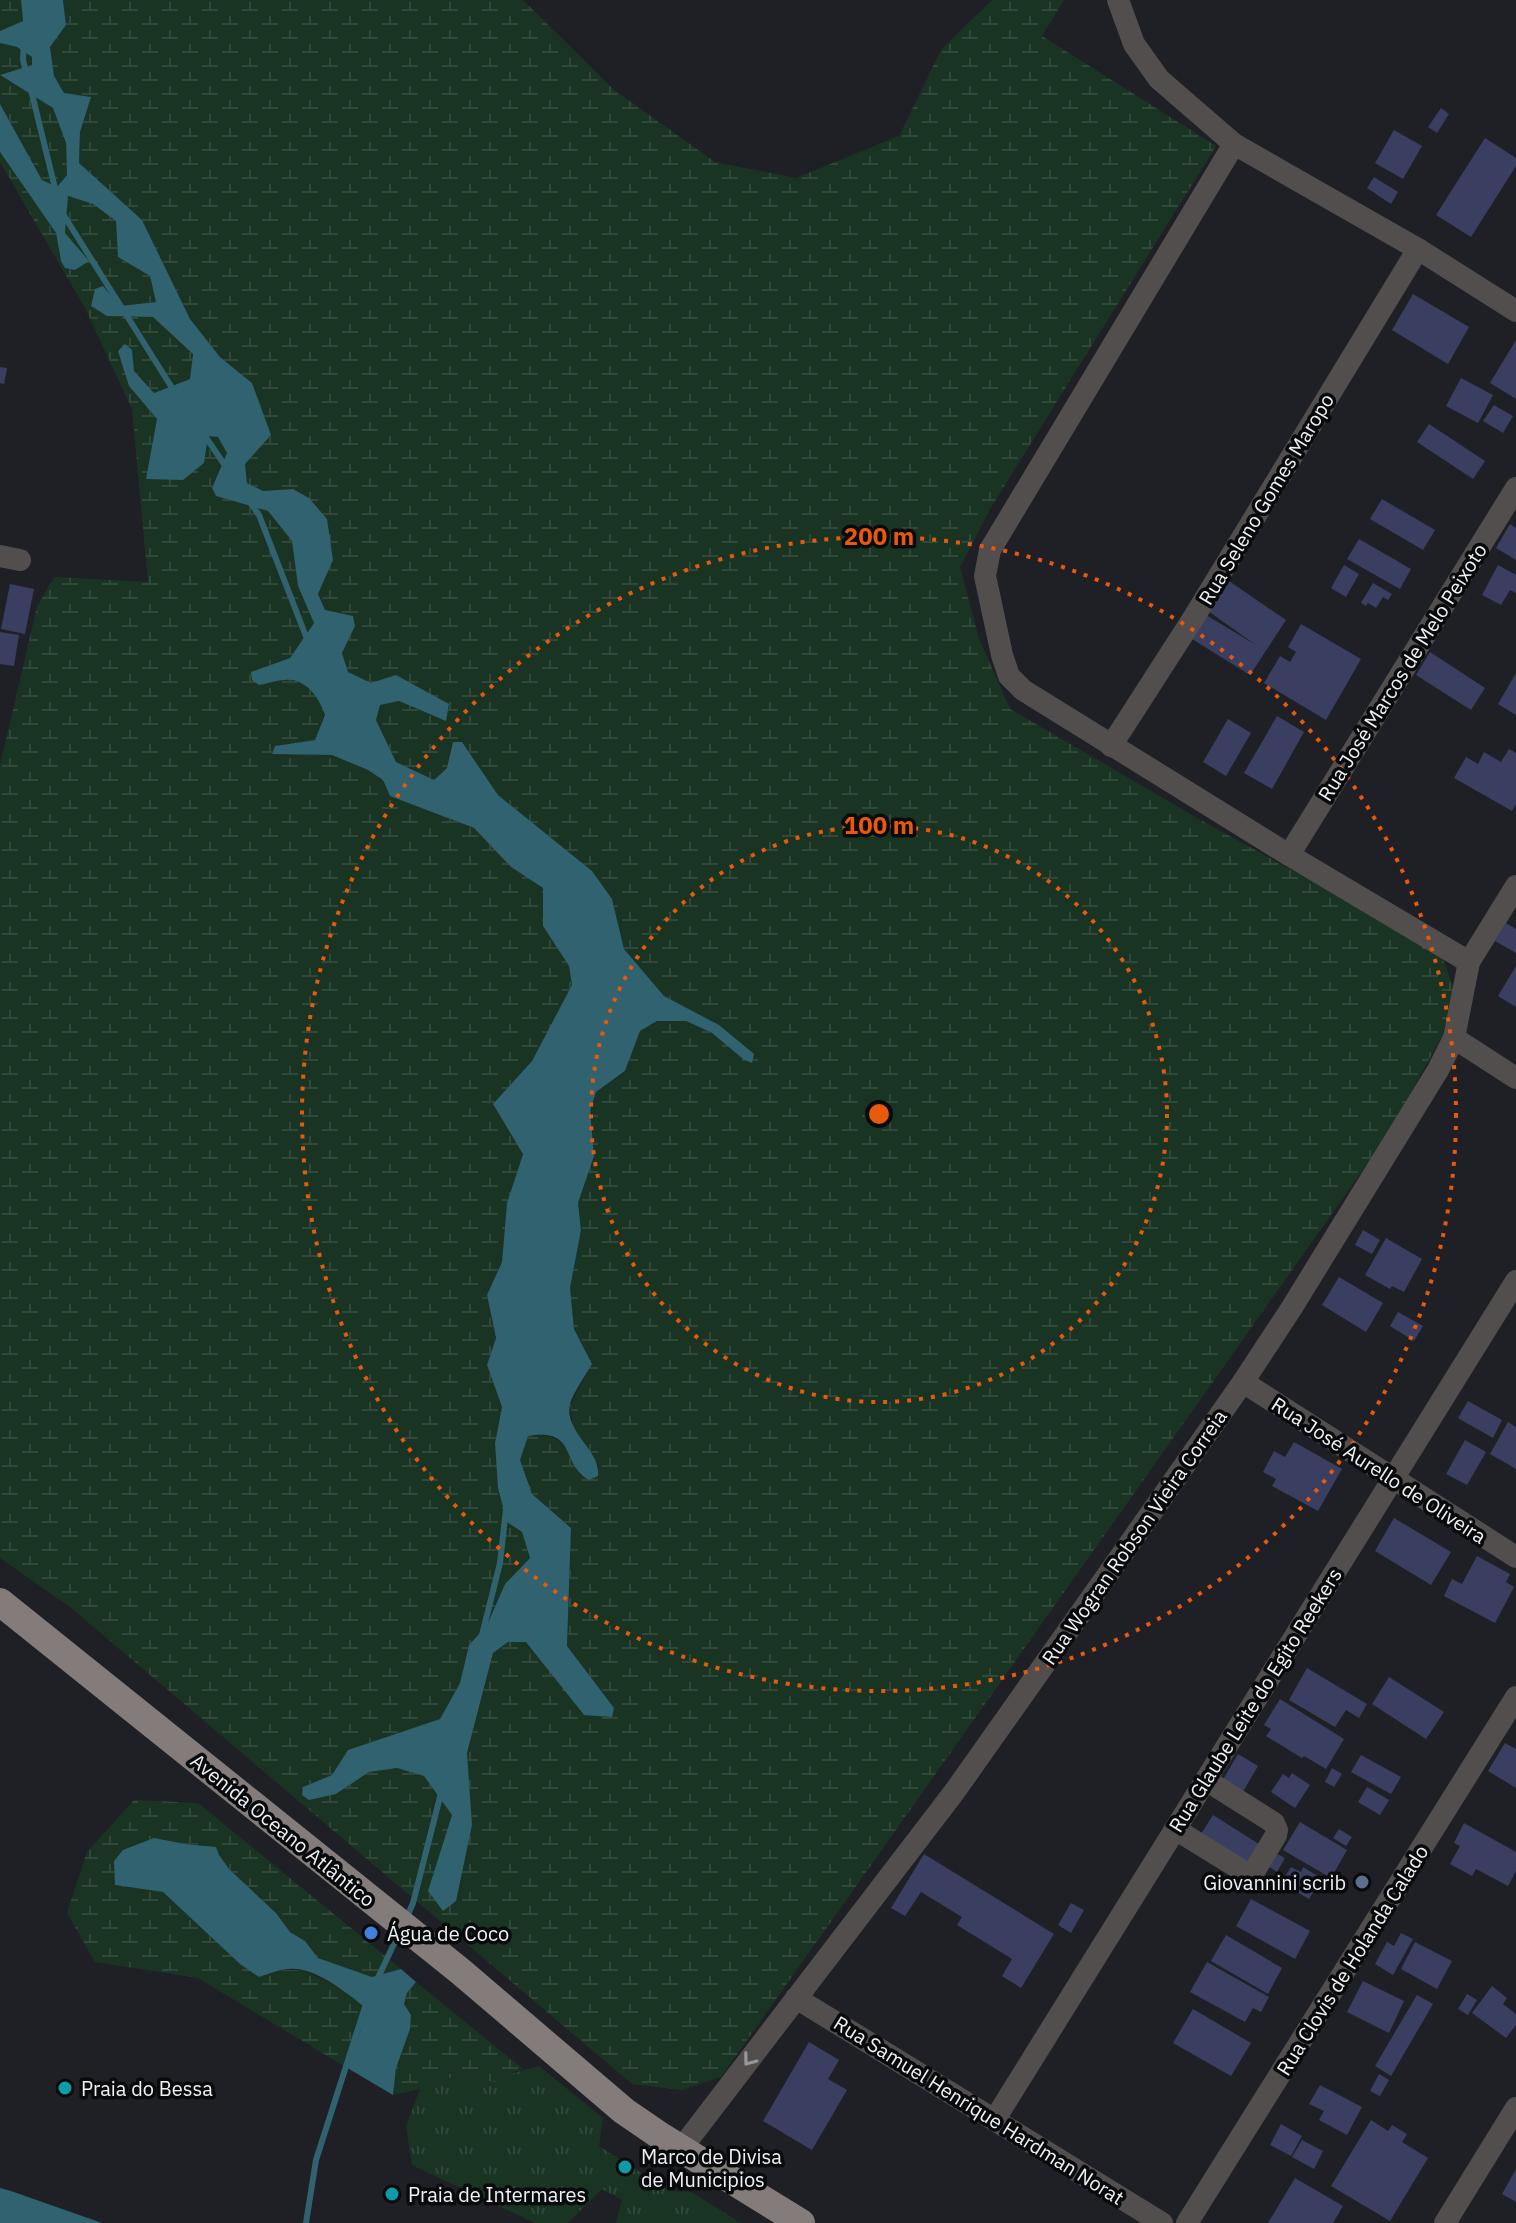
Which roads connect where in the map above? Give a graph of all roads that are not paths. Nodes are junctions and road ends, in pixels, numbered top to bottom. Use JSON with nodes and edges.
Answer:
{"nodes":[{"id":1,"x":1118,"y":0,"type":"edge"},
{"id":2,"x":1234,"y":144,"type":"junction"},
{"id":3,"x":1418,"y":249,"type":"junction"},
{"id":4,"x":1516,"y":311,"type":"edge"},
{"id":5,"x":1516,"y":488,"type":"edge"},
{"id":6,"x":1111,"y":746,"type":"junction"},
{"id":7,"x":1289,"y":855,"type":"junction"},
{"id":8,"x":1516,"y":886,"type":"edge"},
{"id":9,"x":1469,"y":962,"type":"junction"},
{"id":10,"x":1454,"y":1038,"type":"junction"},
{"id":11,"x":1516,"y":1078,"type":"edge"},
{"id":12,"x":1516,"y":1281,"type":"edge"},
{"id":13,"x":1243,"y":1382,"type":"junction"},
{"id":14,"x":1393,"y":1479,"type":"junction"},
{"id":15,"x":1516,"y":1557,"type":"edge"},
{"id":16,"x":0,"y":1602,"type":"edge"},
{"id":17,"x":1516,"y":1697,"type":"edge"},
{"id":18,"x":1206,"y":1780,"type":"junction"},
{"id":19,"x":1175,"y":1829,"type":"junction"},
{"id":20,"x":796,"y":1998,"type":"junction"},
{"id":21,"x":1516,"y":2108,"type":"edge"},
{"id":22,"x":995,"y":2119,"type":"junction"},
{"id":23,"x":681,"y":2149,"type":"junction"},
{"id":24,"x":801,"y":2223,"type":"edge"},
{"id":25,"x":1162,"y":2223,"type":"edge"},
{"id":26,"x":1187,"y":2223,"type":"edge"},
{"id":27,"x":1445,"y":2223,"type":"edge"}],
"edges":[{"from":1,"to":2,"type":"street"},
{"from":2,"to":3,"type":"street"},
{"from":2,"to":6,"type":"street"},
{"from":3,"to":4,"type":"street"},
{"from":3,"to":6,"type":"street","name":"Rua Seleno Gomes Maropo"},
{"from":5,"to":7,"type":"street","name":"Rua José Marcos de Melo Peixoto"},
{"from":6,"to":7,"type":"street"},
{"from":7,"to":9,"type":"street"},
{"from":8,"to":9,"type":"street","name":"Rua Wogran Robson Vieira Correia"},
{"from":9,"to":10,"type":"street","name":"Rua Wogran Robson Vieira Correia"},
{"from":10,"to":11,"type":"street"},
{"from":10,"to":13,"type":"street","name":"Rua Wogran Robson Vieira Correia"},
{"from":12,"to":14,"type":"street","name":"Rua Glaube Leite do Egito Reekers"},
{"from":13,"to":14,"type":"street","name":"Rua José Aurello de Oliveira"},
{"from":13,"to":20,"type":"street","name":"Rua Wogran Robson Vieira Correia"},
{"from":14,"to":15,"type":"street","name":"Rua José Aurello de Oliveira"},
{"from":14,"to":18,"type":"street","name":"Rua Glaube Leite do Egito Reekers"},
{"from":16,"to":23,"type":"main road","name":"Avenida Oceano Atlântico"},
{"from":17,"to":26,"type":"street","name":"Rua Clovis de Holanda Calado"},
{"from":18,"to":19,"type":"street","name":"Rua Glaube Leite do Egito Reekers"},
{"from":18,"to":19,"type":"street"},
{"from":19,"to":22,"type":"street","name":"Rua Glaube Leite do Egito Reekers"},
{"from":20,"to":22,"type":"street","name":"Rua Samuel Henrique Hardman Norat"},
{"from":20,"to":23,"type":"street","name":"Rua Wogran Robson Vieira Correia","one_way":true},
{"from":21,"to":27,"type":"street"},
{"from":22,"to":25,"type":"street","name":"Rua Samuel Henrique Hardman Norat"},
{"from":23,"to":24,"type":"main road","name":"Avenida Oceano Atlântico"}]}
